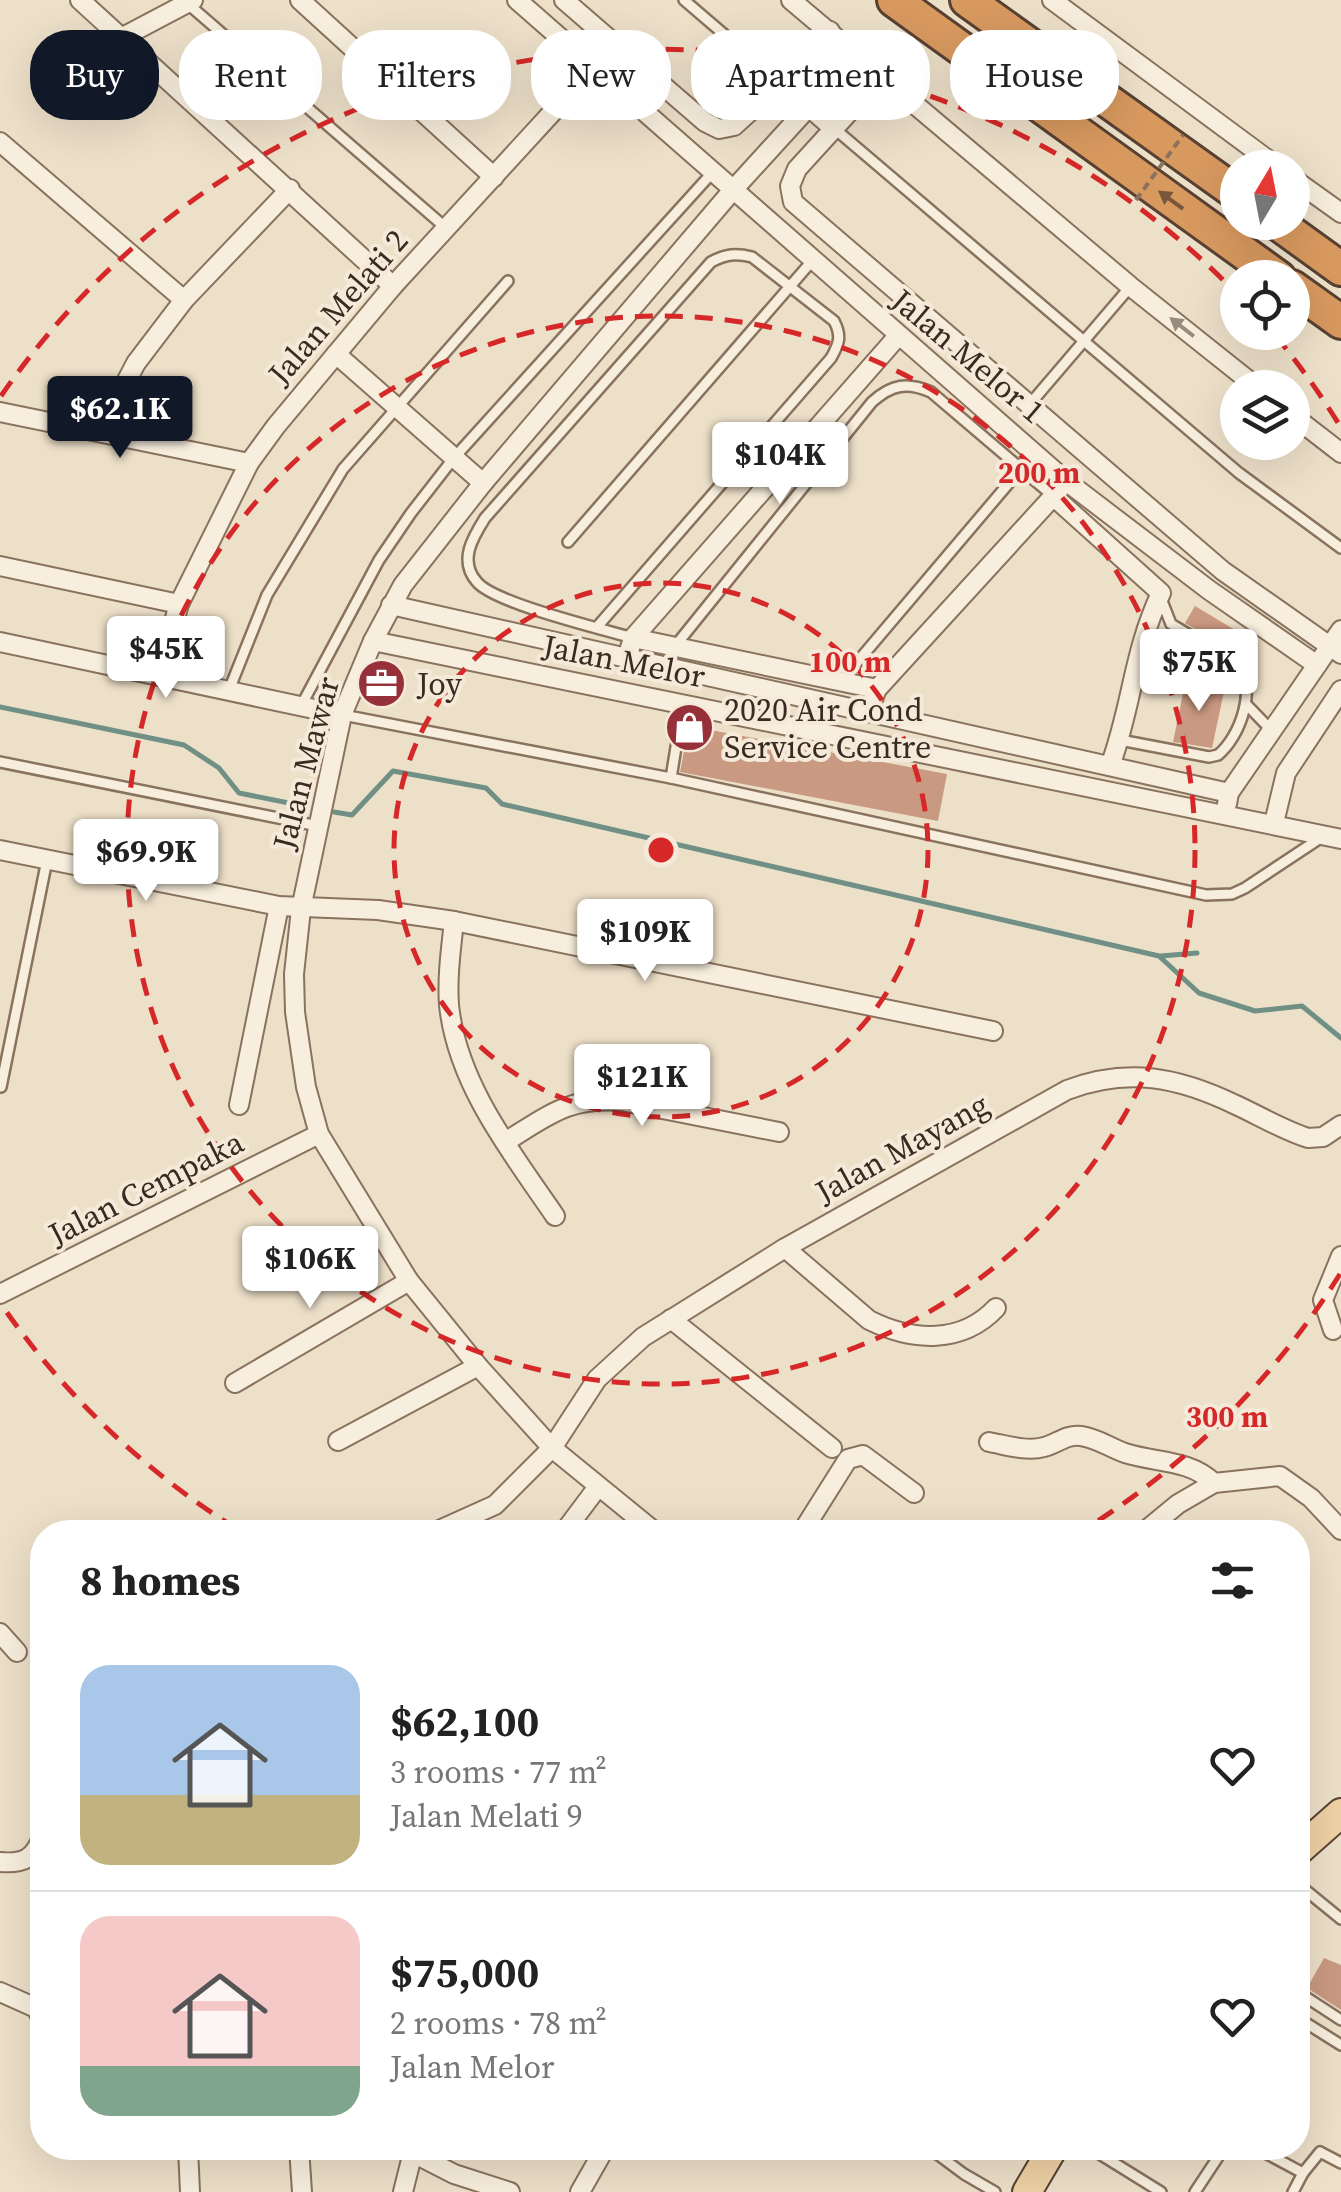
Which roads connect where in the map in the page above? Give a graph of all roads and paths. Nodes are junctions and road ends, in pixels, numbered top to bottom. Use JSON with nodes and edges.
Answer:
{"nodes":[{"id":1,"x":80,"y":0,"type":"edge"},
{"id":2,"x":300,"y":0,"type":"edge"},
{"id":3,"x":516,"y":0,"type":"edge"},
{"id":4,"x":564,"y":0,"type":"edge"},
{"id":5,"x":684,"y":0,"type":"edge"},
{"id":6,"x":791,"y":0,"type":"edge"},
{"id":7,"x":894,"y":0,"type":"edge"},
{"id":8,"x":967,"y":0,"type":"edge"},
{"id":9,"x":1052,"y":0,"type":"edge"},
{"id":10,"x":190,"y":1,"type":"edge"},
{"id":11,"x":112,"y":30,"type":"edge"},
{"id":12,"x":136,"y":30,"type":"edge"},
{"id":13,"x":550,"y":30,"type":"edge"},
{"id":14,"x":598,"y":30,"type":"edge"},
{"id":15,"x":719,"y":30,"type":"edge"},
{"id":16,"x":829,"y":30,"type":"edge"},
{"id":17,"x":159,"y":72,"type":"edge"},
{"id":18,"x":671,"y":93,"type":"edge"},
{"id":19,"x":691,"y":111,"type":"edge"},
{"id":20,"x":930,"y":119,"type":"edge"},
{"id":21,"x":546,"y":120,"type":"edge"},
{"id":22,"x":652,"y":120,"type":"edge"},
{"id":23,"x":702,"y":120,"type":"edge"},
{"id":24,"x":741,"y":120,"type":"edge"},
{"id":25,"x":795,"y":120,"type":"edge"},
{"id":26,"x":824,"y":120,"type":"edge"},
{"id":27,"x":840,"y":120,"type":"edge"},
{"id":28,"x":833,"y":128,"type":"junction"},
{"id":29,"x":1183,"y":135,"type":"dead end"},
{"id":30,"x":0,"y":142,"type":"edge"},
{"id":31,"x":1254,"y":150,"type":"edge"},
{"id":32,"x":712,"y":173,"type":"junction"},
{"id":33,"x":494,"y":177,"type":"junction"},
{"id":34,"x":1220,"y":181,"type":"edge"},
{"id":35,"x":290,"y":190,"type":"junction"},
{"id":36,"x":732,"y":191,"type":"junction"},
{"id":37,"x":1310,"y":191,"type":"edge"},
{"id":38,"x":1136,"y":200,"type":"dead end"},
{"id":39,"x":1341,"y":214,"type":"edge"},
{"id":40,"x":446,"y":228,"type":"junction"},
{"id":41,"x":1301,"y":240,"type":"edge"},
{"id":42,"x":856,"y":257,"type":"junction"},
{"id":43,"x":1254,"y":260,"type":"edge"},
{"id":44,"x":812,"y":262,"type":"junction"},
{"id":45,"x":1341,"y":269,"type":"edge"},
{"id":46,"x":508,"y":281,"type":"dead end"},
{"id":47,"x":836,"y":282,"type":"junction"},
{"id":48,"x":394,"y":286,"type":"junction"},
{"id":49,"x":1130,"y":286,"type":"junction"},
{"id":50,"x":792,"y":287,"type":"junction"},
{"id":51,"x":184,"y":300,"type":"junction"},
{"id":52,"x":1310,"y":300,"type":"edge"},
{"id":53,"x":1341,"y":322,"type":"edge"},
{"id":54,"x":898,"y":336,"type":"junction"},
{"id":55,"x":1081,"y":342,"type":"junction"},
{"id":56,"x":336,"y":354,"type":"junction"},
{"id":57,"x":1235,"y":370,"type":"edge"},
{"id":58,"x":1028,"y":406,"type":"junction"},
{"id":59,"x":394,"y":407,"type":"junction"},
{"id":60,"x":0,"y":412,"type":"edge"},
{"id":61,"x":1009,"y":429,"type":"junction"},
{"id":62,"x":1310,"y":429,"type":"edge"},
{"id":63,"x":100,"y":432,"type":"junction"},
{"id":64,"x":1341,"y":453,"type":"edge"},
{"id":65,"x":453,"y":459,"type":"junction"},
{"id":66,"x":250,"y":463,"type":"junction"},
{"id":67,"x":1020,"y":470,"type":"junction"},
{"id":68,"x":482,"y":482,"type":"junction"},
{"id":69,"x":1060,"y":489,"type":"junction"},
{"id":70,"x":568,"y":542,"type":"dead end"},
{"id":71,"x":1341,"y":548,"type":"edge"},
{"id":72,"x":0,"y":566,"type":"edge"},
{"id":73,"x":1161,"y":593,"type":"junction"},
{"id":74,"x":179,"y":604,"type":"junction"},
{"id":75,"x":391,"y":605,"type":"junction"},
{"id":76,"x":597,"y":628,"type":"junction"},
{"id":77,"x":633,"y":638,"type":"junction"},
{"id":78,"x":373,"y":640,"type":"junction"},
{"id":79,"x":0,"y":642,"type":"edge"},
{"id":80,"x":1337,"y":643,"type":"edge"},
{"id":81,"x":674,"y":647,"type":"junction"},
{"id":82,"x":627,"y":658,"type":"junction"},
{"id":83,"x":1317,"y":665,"type":"junction"},
{"id":84,"x":688,"y":672,"type":"junction"},
{"id":85,"x":159,"y":675,"type":"junction"},
{"id":86,"x":842,"y":680,"type":"junction"},
{"id":87,"x":877,"y":688,"type":"junction"},
{"id":88,"x":229,"y":690,"type":"junction"},
{"id":89,"x":1341,"y":690,"type":"edge"},
{"id":90,"x":682,"y":704,"type":"junction"},
{"id":91,"x":1246,"y":704,"type":"junction"},
{"id":92,"x":301,"y":706,"type":"junction"},
{"id":93,"x":868,"y":712,"type":"junction"},
{"id":94,"x":342,"y":715,"type":"junction"},
{"id":95,"x":1272,"y":731,"type":"junction"},
{"id":96,"x":972,"y":735,"type":"junction"},
{"id":97,"x":1120,"y":740,"type":"junction"},
{"id":98,"x":967,"y":761,"type":"junction"},
{"id":99,"x":0,"y":762,"type":"edge"},
{"id":100,"x":1110,"y":766,"type":"junction"},
{"id":101,"x":671,"y":778,"type":"junction"},
{"id":102,"x":1229,"y":793,"type":"junction"},
{"id":103,"x":1225,"y":814,"type":"junction"},
{"id":104,"x":1274,"y":824,"type":"junction"},
{"id":105,"x":318,"y":826,"type":"junction"},
{"id":106,"x":1333,"y":837,"type":"edge"},
{"id":107,"x":0,"y":850,"type":"edge"},
{"id":108,"x":47,"y":860,"type":"junction"},
{"id":109,"x":279,"y":906,"type":"junction"},
{"id":110,"x":301,"y":908,"type":"junction"},
{"id":111,"x":454,"y":921,"type":"junction"},
{"id":112,"x":268,"y":969,"type":"junction"},
{"id":113,"x":294,"y":974,"type":"junction"},
{"id":114,"x":993,"y":1031,"type":"dead end"},
{"id":115,"x":0,"y":1087,"type":"edge"},
{"id":116,"x":240,"y":1105,"type":"dead end"},
{"id":117,"x":1341,"y":1125,"type":"edge"},
{"id":118,"x":779,"y":1132,"type":"dead end"},
{"id":119,"x":319,"y":1134,"type":"junction"},
{"id":120,"x":505,"y":1142,"type":"junction"},
{"id":121,"x":556,"y":1216,"type":"dead end"},
{"id":122,"x":785,"y":1248,"type":"junction"},
{"id":123,"x":1341,"y":1256,"type":"edge"},
{"id":124,"x":409,"y":1281,"type":"junction"},
{"id":125,"x":0,"y":1294,"type":"edge"},
{"id":126,"x":996,"y":1308,"type":"dead end"},
{"id":127,"x":671,"y":1320,"type":"junction"},
{"id":128,"x":1333,"y":1330,"type":"dead end"},
{"id":129,"x":478,"y":1366,"type":"junction"},
{"id":130,"x":234,"y":1382,"type":"dead end"},
{"id":131,"x":338,"y":1441,"type":"dead end"},
{"id":132,"x":989,"y":1442,"type":"dead end"},
{"id":133,"x":552,"y":1448,"type":"junction"},
{"id":134,"x":832,"y":1448,"type":"dead end"},
{"id":135,"x":1214,"y":1482,"type":"junction"},
{"id":136,"x":598,"y":1488,"type":"junction"},
{"id":137,"x":914,"y":1492,"type":"dead end"},
{"id":138,"x":460,"y":1520,"type":"edge"},
{"id":139,"x":573,"y":1520,"type":"edge"},
{"id":140,"x":639,"y":1520,"type":"edge"},
{"id":141,"x":810,"y":1520,"type":"edge"},
{"id":142,"x":1159,"y":1520,"type":"edge"},
{"id":143,"x":1341,"y":1530,"type":"edge"},
{"id":144,"x":0,"y":1633,"type":"edge"},
{"id":145,"x":16,"y":1652,"type":"dead end"},
{"id":146,"x":1341,"y":1812,"type":"edge"},
{"id":147,"x":1310,"y":1841,"type":"edge"},
{"id":148,"x":30,"y":1858,"type":"edge"},
{"id":149,"x":0,"y":1862,"type":"edge"},
{"id":150,"x":1310,"y":1894,"type":"edge"},
{"id":151,"x":1341,"y":1919,"type":"edge"},
{"id":152,"x":0,"y":1992,"type":"edge"},
{"id":153,"x":1310,"y":2000,"type":"edge"},
{"id":154,"x":30,"y":2005,"type":"edge"},
{"id":155,"x":1341,"y":2020,"type":"edge"},
{"id":156,"x":1310,"y":2026,"type":"edge"},
{"id":157,"x":1341,"y":2045,"type":"edge"},
{"id":158,"x":189,"y":2160,"type":"edge"},
{"id":159,"x":300,"y":2160,"type":"edge"},
{"id":160,"x":411,"y":2160,"type":"edge"},
{"id":161,"x":431,"y":2160,"type":"edge"},
{"id":162,"x":599,"y":2160,"type":"edge"},
{"id":163,"x":945,"y":2160,"type":"edge"},
{"id":164,"x":1046,"y":2160,"type":"edge"},
{"id":165,"x":1109,"y":2160,"type":"edge"},
{"id":166,"x":1216,"y":2160,"type":"edge"},
{"id":167,"x":1279,"y":2160,"type":"edge"},
{"id":168,"x":1341,"y":2163,"type":"edge"},
{"id":169,"x":1304,"y":2173,"type":"junction"},
{"id":170,"x":190,"y":2192,"type":"edge"},
{"id":171,"x":302,"y":2192,"type":"edge"},
{"id":172,"x":403,"y":2192,"type":"edge"},
{"id":173,"x":510,"y":2192,"type":"edge"},
{"id":174,"x":580,"y":2192,"type":"edge"},
{"id":175,"x":995,"y":2192,"type":"edge"},
{"id":176,"x":1027,"y":2192,"type":"edge"},
{"id":177,"x":1161,"y":2192,"type":"edge"},
{"id":178,"x":1195,"y":2192,"type":"edge"},
{"id":179,"x":1293,"y":2192,"type":"edge"}],
"edges":[{"from":1,"to":11,"type":"street"},
{"from":2,"to":33,"type":"street"},
{"from":3,"to":13,"type":"street","name":"Jalan Melor 1"},
{"from":4,"to":14,"type":"street"},
{"from":5,"to":15,"type":"lane"},
{"from":6,"to":16,"type":"street"},
{"from":43,"to":7,"type":"highway","one_way":true},
{"from":8,"to":34,"type":"highway"},
{"from":9,"to":31,"type":"street"},
{"from":10,"to":12,"type":"street"},
{"from":10,"to":40,"type":"lane"},
{"from":17,"to":35,"type":"street"},
{"from":18,"to":19,"type":"street"},
{"from":20,"to":49,"type":"street"},
{"from":21,"to":33,"type":"street","name":"Jalan Melati 2"},
{"from":22,"to":32,"type":"street","name":"Jalan Melor 1"},
{"from":23,"to":24,"type":"street"},
{"from":25,"to":36,"type":"street","name":"Jalan Mawar"},
{"from":26,"to":28,"type":"street"},
{"from":27,"to":28,"type":"street"},
{"from":28,"to":42,"type":"street"},
{"from":28,"to":55,"type":"lane"},
{"from":29,"to":38,"type":"path","bridge":true},
{"from":30,"to":51,"type":"street"},
{"from":32,"to":36,"type":"street","name":"Jalan Melor 1"},
{"from":32,"to":65,"type":"lane"},
{"from":33,"to":40,"type":"street","name":"Jalan Melati 2"},
{"from":35,"to":48,"type":"street"},
{"from":35,"to":51,"type":"street"},
{"from":36,"to":44,"type":"street","name":"Jalan Melor 1"},
{"from":36,"to":68,"type":"street","name":"Jalan Mawar"},
{"from":37,"to":39,"type":"street"},
{"from":40,"to":48,"type":"street","name":"Jalan Melati 2"},
{"from":41,"to":45,"type":"highway"},
{"from":42,"to":47,"type":"street"},
{"from":42,"to":58,"type":"street"},
{"from":44,"to":47,"type":"street","name":"Jalan Melor 1"},
{"from":44,"to":50,"type":"lane"},
{"from":46,"to":59,"type":"lane"},
{"from":47,"to":54,"type":"street","name":"Jalan Melor 1"},
{"from":48,"to":56,"type":"street","name":"Jalan Melati 2"},
{"from":49,"to":55,"type":"lane"},
{"from":57,"to":49,"type":"street","one_way":true},
{"from":50,"to":70,"type":"lane"},
{"from":50,"to":76,"type":"lane"},
{"from":50,"to":76,"type":"lane"},
{"from":51,"to":63,"type":"street"},
{"from":52,"to":53,"type":"highway"},
{"from":54,"to":61,"type":"street","name":"Jalan Melor 1"},
{"from":54,"to":77,"type":"street"},
{"from":55,"to":58,"type":"lane"},
{"from":55,"to":71,"type":"lane"},
{"from":56,"to":59,"type":"street"},
{"from":56,"to":66,"type":"street","name":"Jalan Melati 2"},
{"from":58,"to":61,"type":"street"},
{"from":58,"to":80,"type":"street"},
{"from":59,"to":65,"type":"street"},
{"from":59,"to":88,"type":"lane"},
{"from":60,"to":63,"type":"street"},
{"from":61,"to":69,"type":"street","name":"Jalan Melor 1"},
{"from":62,"to":64,"type":"street"},
{"from":63,"to":66,"type":"street"},
{"from":65,"to":68,"type":"street"},
{"from":65,"to":92,"type":"lane"},
{"from":66,"to":74,"type":"street","name":"Jalan Melati 2"},
{"from":67,"to":69,"type":"lane"},
{"from":67,"to":81,"type":"lane"},
{"from":67,"to":86,"type":"lane"},
{"from":68,"to":75,"type":"street","name":"Jalan Mawar"},
{"from":69,"to":73,"type":"street"},
{"from":69,"to":83,"type":"street","name":"Jalan Melor 1"},
{"from":69,"to":87,"type":"street"},
{"from":72,"to":74,"type":"street"},
{"from":73,"to":91,"type":"lane"},
{"from":73,"to":97,"type":"street"},
{"from":74,"to":85,"type":"street","name":"Jalan Melati 2"},
{"from":75,"to":78,"type":"street","name":"Jalan Mawar"},
{"from":75,"to":82,"type":"street","name":"Jalan Melor"},
{"from":76,"to":77,"type":"lane"},
{"from":77,"to":81,"type":"street"},
{"from":77,"to":82,"type":"street"},
{"from":78,"to":90,"type":"street","name":"Jalan Melor"},
{"from":78,"to":94,"type":"street","name":"Jalan Mawar"},
{"from":79,"to":85,"type":"street"},
{"from":80,"to":83,"type":"street"},
{"from":81,"to":86,"type":"street"},
{"from":82,"to":84,"type":"street","name":"Jalan Melor"},
{"from":83,"to":95,"type":"street"},
{"from":84,"to":90,"type":"street"},
{"from":84,"to":93,"type":"street","name":"Jalan Melor"},
{"from":85,"to":88,"type":"street"},
{"from":86,"to":87,"type":"street"},
{"from":87,"to":93,"type":"street"},
{"from":88,"to":92,"type":"street"},
{"from":89,"to":104,"type":"street"},
{"from":90,"to":98,"type":"street","name":"Jalan Melor"},
{"from":90,"to":101,"type":"lane"},
{"from":91,"to":95,"type":"lane"},
{"from":91,"to":97,"type":"lane"},
{"from":92,"to":94,"type":"street"},
{"from":93,"to":96,"type":"street","name":"Jalan Melor"},
{"from":94,"to":101,"type":"lane"},
{"from":94,"to":105,"type":"street","name":"Jalan Mawar"},
{"from":95,"to":102,"type":"street"},
{"from":96,"to":98,"type":"street"},
{"from":96,"to":100,"type":"street","name":"Jalan Melor"},
{"from":97,"to":100,"type":"street"},
{"from":98,"to":103,"type":"street","name":"Jalan Melor"},
{"from":99,"to":105,"type":"lane"},
{"from":100,"to":102,"type":"street","name":"Jalan Melor"},
{"from":101,"to":106,"type":"lane"},
{"from":102,"to":103,"type":"street"},
{"from":103,"to":104,"type":"street","name":"Jalan Melor"},
{"from":104,"to":106,"type":"street","name":"Jalan Melor"},
{"from":105,"to":110,"type":"street","name":"Jalan Mawar"},
{"from":107,"to":108,"type":"street"},
{"from":108,"to":109,"type":"street"},
{"from":108,"to":115,"type":"lane"},
{"from":109,"to":110,"type":"street"},
{"from":109,"to":112,"type":"street"},
{"from":110,"to":111,"type":"street"},
{"from":110,"to":113,"type":"street","name":"Jalan Mawar"},
{"from":111,"to":114,"type":"street"},
{"from":111,"to":120,"type":"street"},
{"from":112,"to":113,"type":"street"},
{"from":112,"to":116,"type":"street"},
{"from":113,"to":119,"type":"street","name":"Jalan Mawar"},
{"from":117,"to":122,"type":"street","name":"Jalan Mayang"},
{"from":118,"to":120,"type":"street"},
{"from":119,"to":124,"type":"street","name":"Jalan Mawar"},
{"from":119,"to":125,"type":"street","name":"Jalan Cempaka"},
{"from":120,"to":121,"type":"street"},
{"from":122,"to":126,"type":"street"},
{"from":122,"to":127,"type":"street","name":"Jalan Mayang"},
{"from":123,"to":128,"type":"street"},
{"from":124,"to":129,"type":"street","name":"Jalan Mawar"},
{"from":124,"to":130,"type":"street"},
{"from":127,"to":133,"type":"street","name":"Jalan Mayang"},
{"from":127,"to":134,"type":"street"},
{"from":129,"to":131,"type":"street"},
{"from":129,"to":133,"type":"street","name":"Jalan Mawar"},
{"from":132,"to":135,"type":"street"},
{"from":133,"to":136,"type":"street","name":"Jalan Mawar"},
{"from":133,"to":138,"type":"street","name":"Jalan Mayang"},
{"from":135,"to":142,"type":"street"},
{"from":135,"to":143,"type":"street"},
{"from":136,"to":139,"type":"street"},
{"from":136,"to":140,"type":"street","name":"Jalan Mawar"},
{"from":137,"to":141,"type":"street"},
{"from":144,"to":145,"type":"street"},
{"from":146,"to":147,"type":"main road"},
{"from":148,"to":149,"type":"street"},
{"from":150,"to":151,"type":"lane"},
{"from":152,"to":154,"type":"street"},
{"from":153,"to":155,"type":"lane"},
{"from":156,"to":157,"type":"lane"},
{"from":158,"to":170,"type":"street"},
{"from":159,"to":171,"type":"street"},
{"from":160,"to":172,"type":"street"},
{"from":161,"to":173,"type":"street"},
{"from":162,"to":174,"type":"street"},
{"from":163,"to":175,"type":"lane"},
{"from":164,"to":176,"type":"main road"},
{"from":165,"to":177,"type":"lane"},
{"from":166,"to":178,"type":"lane"},
{"from":167,"to":169,"type":"lane"},
{"from":168,"to":169,"type":"lane"},
{"from":169,"to":179,"type":"lane"}]}
